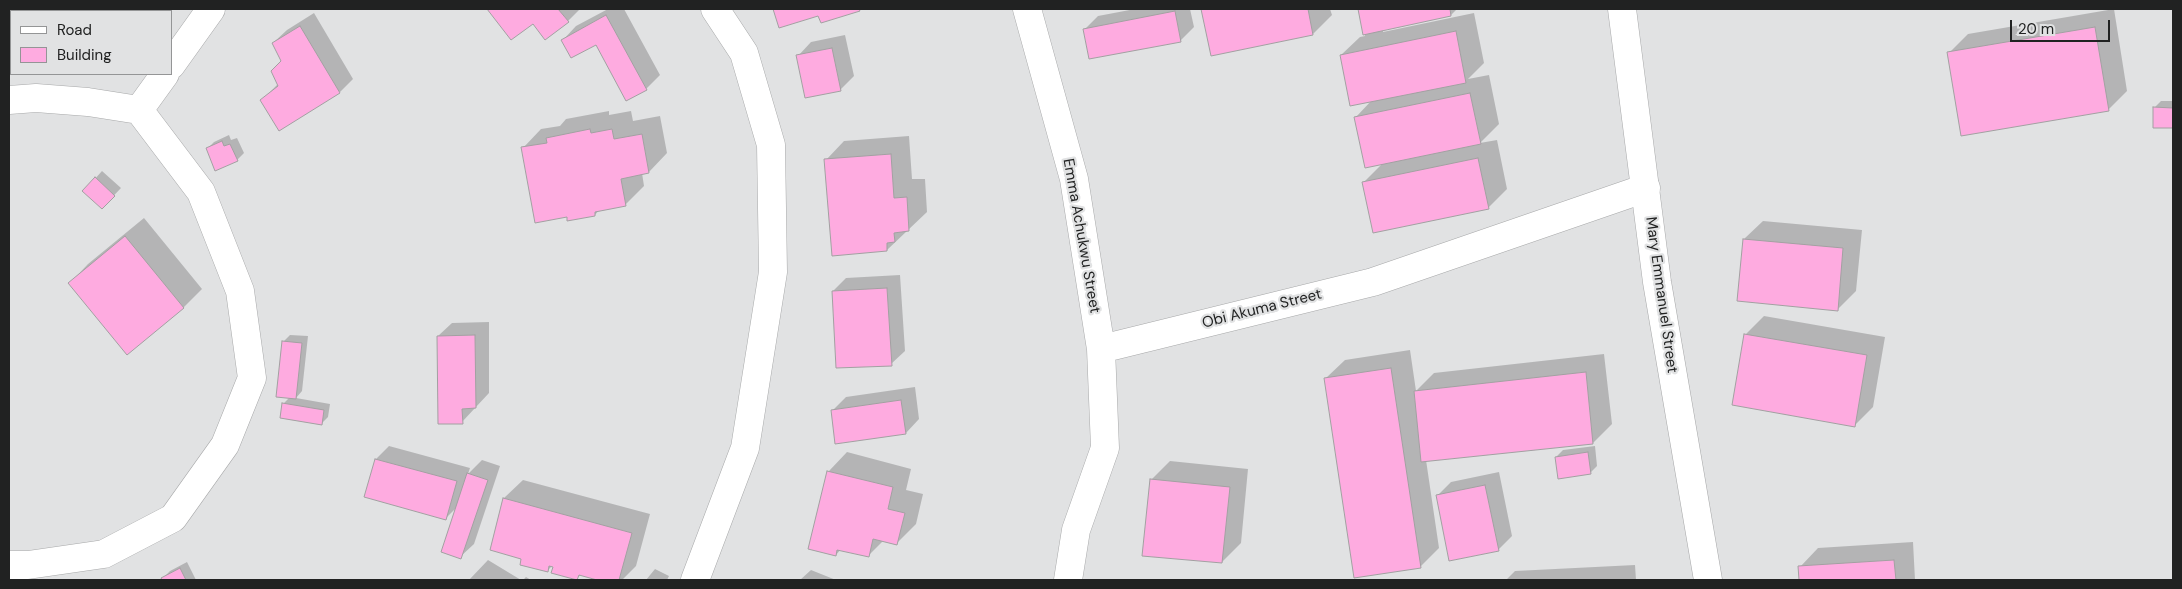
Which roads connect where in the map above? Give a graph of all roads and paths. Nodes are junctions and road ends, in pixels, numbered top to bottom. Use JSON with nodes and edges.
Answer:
{"nodes":[{"id":1,"x":211,"y":9,"type":"edge"},
{"id":2,"x":715,"y":9,"type":"edge"},
{"id":3,"x":1027,"y":9,"type":"edge"},
{"id":4,"x":1622,"y":9,"type":"edge"},
{"id":5,"x":172,"y":64,"type":"edge"},
{"id":6,"x":164,"y":75,"type":"edge"},
{"id":7,"x":9,"y":100,"type":"edge"},
{"id":8,"x":139,"y":110,"type":"junction"},
{"id":9,"x":1646,"y":188,"type":"junction"},
{"id":10,"x":1101,"y":349,"type":"junction"},
{"id":11,"x":9,"y":565,"type":"edge"},
{"id":12,"x":695,"y":580,"type":"edge"},
{"id":13,"x":1068,"y":580,"type":"edge"},
{"id":14,"x":1708,"y":580,"type":"edge"}],
"edges":[{"from":1,"to":5,"type":"street"},
{"from":2,"to":12,"type":"street"},
{"from":3,"to":10,"type":"street","name":"Emma Achukwu Street"},
{"from":4,"to":9,"type":"street","name":"Mary Emmanuel Street"},
{"from":6,"to":8,"type":"street"},
{"from":7,"to":8,"type":"street"},
{"from":8,"to":11,"type":"street"},
{"from":9,"to":10,"type":"street","name":"Obi Akuma Street"},
{"from":9,"to":14,"type":"street","name":"Mary Emmanuel Street"},
{"from":10,"to":13,"type":"street"}]}
